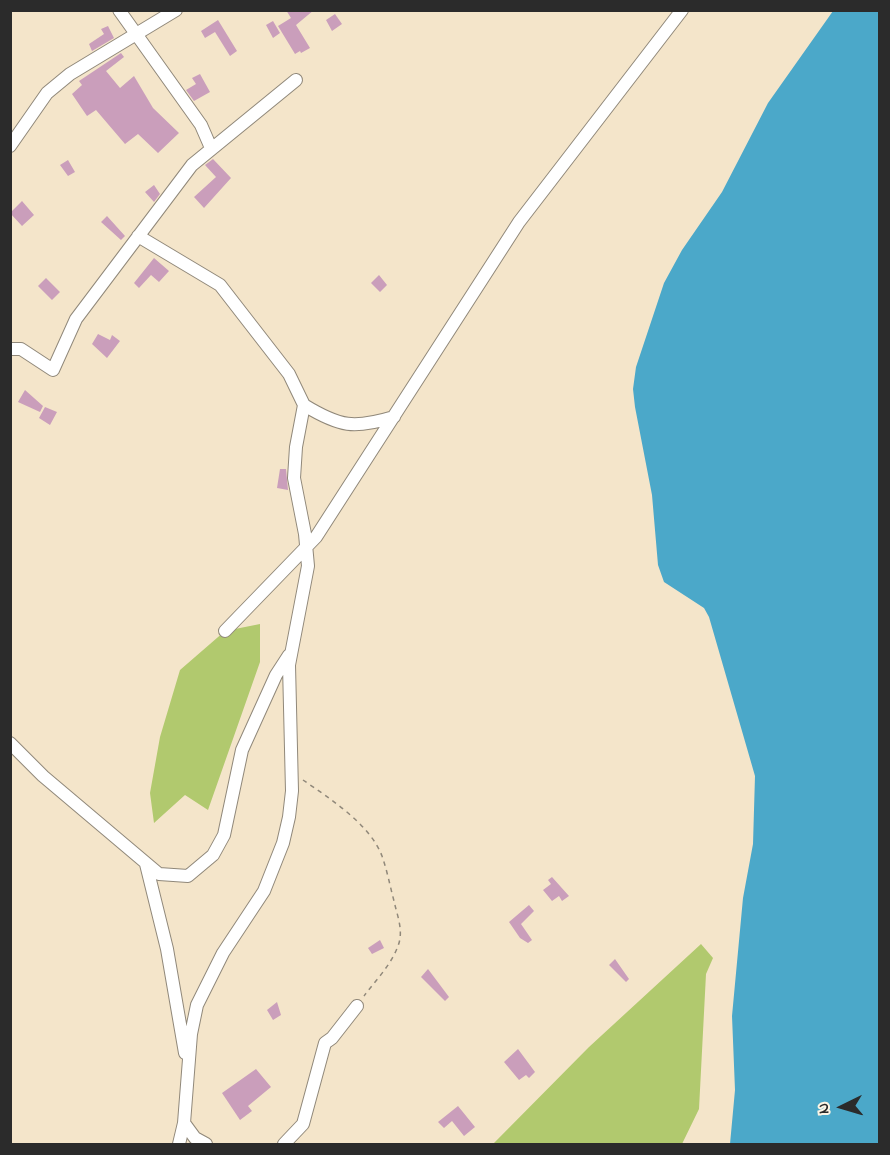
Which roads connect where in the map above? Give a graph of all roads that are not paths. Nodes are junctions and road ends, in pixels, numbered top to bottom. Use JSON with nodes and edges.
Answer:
{"nodes":[{"id":1,"x":119,"y":10,"type":"edge"},
{"id":2,"x":176,"y":10,"type":"edge"},
{"id":3,"x":681,"y":10,"type":"edge"},
{"id":4,"x":138,"y":34,"type":"junction"},
{"id":5,"x":296,"y":80,"type":"dead end"},
{"id":6,"x":10,"y":146,"type":"edge"},
{"id":7,"x":211,"y":148,"type":"junction"},
{"id":8,"x":138,"y":236,"type":"junction"},
{"id":9,"x":10,"y":349,"type":"edge"},
{"id":10,"x":304,"y":405,"type":"junction"},
{"id":11,"x":394,"y":417,"type":"junction"},
{"id":12,"x":307,"y":547,"type":"junction"},
{"id":13,"x":225,"y":631,"type":"dead end"},
{"id":14,"x":290,"y":653,"type":"junction"},
{"id":15,"x":10,"y":743,"type":"edge"},
{"id":16,"x":146,"y":864,"type":"junction"},
{"id":17,"x":357,"y":1006,"type":"road end"},
{"id":18,"x":188,"y":1063,"type":"junction"},
{"id":19,"x":184,"y":1123,"type":"junction"},
{"id":20,"x":199,"y":1142,"type":"edge"},
{"id":21,"x":179,"y":1144,"type":"edge"},
{"id":22,"x":284,"y":1144,"type":"edge"}],
"edges":[{"from":1,"to":4,"type":"street"},
{"from":2,"to":4,"type":"street"},
{"from":3,"to":11,"type":"street"},
{"from":4,"to":6,"type":"street"},
{"from":4,"to":7,"type":"street"},
{"from":5,"to":7,"type":"street"},
{"from":7,"to":8,"type":"street"},
{"from":8,"to":9,"type":"street"},
{"from":8,"to":10,"type":"street"},
{"from":10,"to":11,"type":"street"},
{"from":10,"to":12,"type":"street"},
{"from":11,"to":12,"type":"street"},
{"from":12,"to":13,"type":"street"},
{"from":12,"to":14,"type":"street"},
{"from":14,"to":16,"type":"street"},
{"from":14,"to":18,"type":"street"},
{"from":15,"to":16,"type":"street"},
{"from":16,"to":18,"type":"street"},
{"from":17,"to":22,"type":"street"},
{"from":18,"to":19,"type":"street"},
{"from":19,"to":20,"type":"street"},
{"from":19,"to":21,"type":"street"}]}
